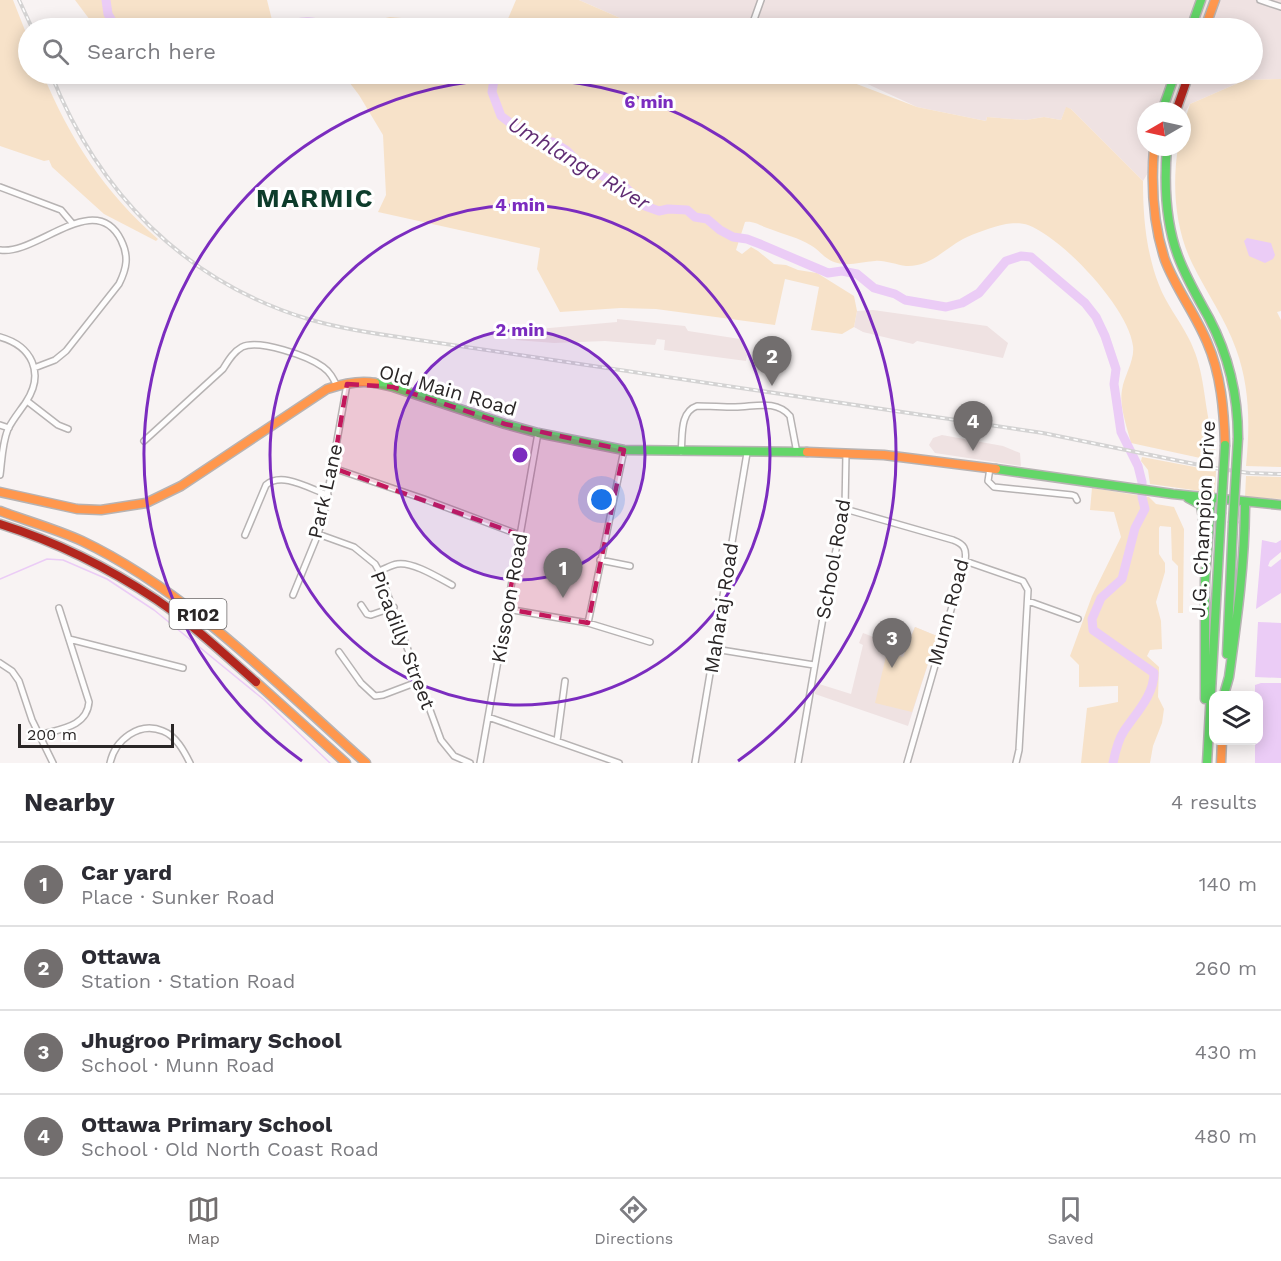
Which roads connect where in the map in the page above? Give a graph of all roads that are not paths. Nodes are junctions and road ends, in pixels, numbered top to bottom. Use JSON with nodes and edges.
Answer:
{"nodes":[{"id":1,"x":761,"y":0,"type":"edge"},
{"id":2,"x":1199,"y":0,"type":"edge"},
{"id":3,"x":1215,"y":0,"type":"edge"},
{"id":4,"x":1225,"y":0,"type":"edge"},
{"id":5,"x":1260,"y":0,"type":"edge"},
{"id":6,"x":1281,"y":7,"type":"edge"},
{"id":7,"x":755,"y":18,"type":"edge"},
{"id":8,"x":1195,"y":18,"type":"edge"},
{"id":9,"x":1209,"y":18,"type":"edge"},
{"id":10,"x":1210,"y":18,"type":"edge"},
{"id":11,"x":1171,"y":84,"type":"edge"},
{"id":12,"x":1185,"y":84,"type":"edge"},
{"id":13,"x":1165,"y":102,"type":"edge"},
{"id":14,"x":1179,"y":102,"type":"edge"},
{"id":15,"x":1154,"y":156,"type":"edge"},
{"id":16,"x":1166,"y":156,"type":"edge"},
{"id":17,"x":0,"y":188,"type":"edge"},
{"id":18,"x":72,"y":223,"type":"junction"},
{"id":19,"x":0,"y":250,"type":"edge"},
{"id":20,"x":0,"y":337,"type":"edge"},
{"id":21,"x":34,"y":368,"type":"junction"},
{"id":22,"x":347,"y":384,"type":"junction"},
{"id":23,"x":337,"y":386,"type":"junction"},
{"id":24,"x":27,"y":401,"type":"junction"},
{"id":25,"x":0,"y":425,"type":"edge"},
{"id":26,"x":9,"y":428,"type":"junction"},
{"id":27,"x":68,"y":429,"type":"dead end"},
{"id":28,"x":538,"y":433,"type":"junction"},
{"id":29,"x":144,"y":441,"type":"dead end"},
{"id":30,"x":624,"y":450,"type":"junction"},
{"id":31,"x":681,"y":452,"type":"junction"},
{"id":32,"x":747,"y":453,"type":"junction"},
{"id":33,"x":797,"y":453,"type":"junction"},
{"id":34,"x":849,"y":455,"type":"junction"},
{"id":35,"x":1,"y":464,"type":"edge"},
{"id":36,"x":333,"y":468,"type":"junction"},
{"id":37,"x":990,"y":468,"type":"junction"},
{"id":38,"x":0,"y":475,"type":"edge"},
{"id":39,"x":0,"y":492,"type":"edge"},
{"id":40,"x":1173,"y":494,"type":"junction"},
{"id":41,"x":328,"y":495,"type":"junction"},
{"id":42,"x":1211,"y":498,"type":"junction"},
{"id":43,"x":1077,"y":500,"type":"dead end"},
{"id":44,"x":1245,"y":503,"type":"junction"},
{"id":45,"x":1278,"y":505,"type":"edge"},
{"id":46,"x":845,"y":509,"type":"junction"},
{"id":47,"x":0,"y":511,"type":"edge"},
{"id":48,"x":0,"y":524,"type":"edge"},
{"id":49,"x":1246,"y":530,"type":"junction"},
{"id":50,"x":318,"y":534,"type":"junction"},
{"id":51,"x":245,"y":535,"type":"dead end"},
{"id":52,"x":520,"y":535,"type":"junction"},
{"id":53,"x":1207,"y":548,"type":"junction"},
{"id":54,"x":600,"y":560,"type":"junction"},
{"id":55,"x":965,"y":561,"type":"junction"},
{"id":56,"x":630,"y":566,"type":"dead end"},
{"id":57,"x":379,"y":571,"type":"junction"},
{"id":58,"x":452,"y":585,"type":"dead end"},
{"id":59,"x":293,"y":596,"type":"dead end"},
{"id":60,"x":1028,"y":601,"type":"junction"},
{"id":61,"x":361,"y":605,"type":"dead end"},
{"id":62,"x":394,"y":607,"type":"junction"},
{"id":63,"x":59,"y":608,"type":"dead end"},
{"id":64,"x":507,"y":609,"type":"junction"},
{"id":65,"x":1078,"y":619,"type":"dead end"},
{"id":66,"x":588,"y":623,"type":"junction"},
{"id":67,"x":69,"y":639,"type":"junction"},
{"id":68,"x":650,"y":642,"type":"dead end"},
{"id":69,"x":715,"y":649,"type":"junction"},
{"id":70,"x":339,"y":652,"type":"dead end"},
{"id":71,"x":0,"y":663,"type":"edge"},
{"id":72,"x":814,"y":665,"type":"junction"},
{"id":73,"x":183,"y":668,"type":"dead end"},
{"id":74,"x":420,"y":681,"type":"junction"},
{"id":75,"x":565,"y":681,"type":"dead end"},
{"id":76,"x":1211,"y":691,"type":"edge"},
{"id":77,"x":1225,"y":691,"type":"edge"},
{"id":78,"x":1225,"y":691,"type":"edge"},
{"id":79,"x":488,"y":717,"type":"junction"},
{"id":80,"x":1209,"y":727,"type":"joint"},
{"id":81,"x":40,"y":735,"type":"junction"},
{"id":82,"x":557,"y":741,"type":"junction"},
{"id":83,"x":1222,"y":745,"type":"edge"},
{"id":84,"x":53,"y":763,"type":"edge"},
{"id":85,"x":111,"y":763,"type":"edge"},
{"id":86,"x":190,"y":763,"type":"edge"},
{"id":87,"x":346,"y":763,"type":"edge"},
{"id":88,"x":366,"y":763,"type":"edge"},
{"id":89,"x":470,"y":763,"type":"edge"},
{"id":90,"x":480,"y":763,"type":"edge"},
{"id":91,"x":619,"y":763,"type":"edge"},
{"id":92,"x":695,"y":763,"type":"edge"},
{"id":93,"x":798,"y":763,"type":"edge"},
{"id":94,"x":907,"y":763,"type":"edge"},
{"id":95,"x":1016,"y":763,"type":"edge"},
{"id":96,"x":1207,"y":763,"type":"edge"},
{"id":97,"x":1221,"y":763,"type":"edge"}],
"edges":[{"from":1,"to":7,"type":"street"},
{"from":2,"to":8,"type":"street"},
{"from":3,"to":9,"type":"street"},
{"from":4,"to":10,"type":"street"},
{"from":5,"to":6,"type":"street"},
{"from":11,"to":13,"type":"street"},
{"from":12,"to":14,"type":"street"},
{"from":15,"to":76,"type":"street","name":"J.G. Champion Drive","bridge":true},
{"from":16,"to":77,"type":"street","name":"J.G. Champion Drive","bridge":true},
{"from":17,"to":18,"type":"street"},
{"from":18,"to":19,"type":"street"},
{"from":18,"to":21,"type":"street"},
{"from":20,"to":21,"type":"street"},
{"from":21,"to":24,"type":"street"},
{"from":22,"to":23,"type":"street","name":"Old Main Road"},
{"from":22,"to":28,"type":"street","name":"Old Main Road"},
{"from":22,"to":36,"type":"street","name":"Park Lane"},
{"from":23,"to":29,"type":"street"},
{"from":23,"to":39,"type":"street","name":"Old Main Road"},
{"from":24,"to":26,"type":"street"},
{"from":24,"to":27,"type":"street"},
{"from":25,"to":26,"type":"street"},
{"from":26,"to":35,"type":"street"},
{"from":28,"to":30,"type":"street","name":"Old Main Road"},
{"from":28,"to":52,"type":"street","name":"Kissoon Road"},
{"from":30,"to":31,"type":"street","name":"Old Main Road"},
{"from":30,"to":54,"type":"street"},
{"from":31,"to":32,"type":"street","name":"Old Main Road"},
{"from":31,"to":33,"type":"street"},
{"from":32,"to":33,"type":"street","name":"Old Main Road"},
{"from":32,"to":69,"type":"street","name":"Maharaj Road"},
{"from":33,"to":34,"type":"street","name":"Old Main Road"},
{"from":34,"to":37,"type":"street","name":"Old Main Road"},
{"from":34,"to":46,"type":"street","name":"School Road"},
{"from":35,"to":38,"type":"street"},
{"from":36,"to":41,"type":"street","name":"Park Lane"},
{"from":36,"to":52,"type":"street"},
{"from":37,"to":40,"type":"street","name":"Old Main Road"},
{"from":37,"to":43,"type":"street"},
{"from":40,"to":42,"type":"street"},
{"from":40,"to":53,"type":"street"},
{"from":41,"to":50,"type":"street","name":"Park Lane"},
{"from":41,"to":51,"type":"street"},
{"from":42,"to":44,"type":"street"},
{"from":42,"to":53,"type":"street"},
{"from":44,"to":45,"type":"street"},
{"from":44,"to":49,"type":"street"},
{"from":45,"to":49,"type":"street"},
{"from":46,"to":55,"type":"street","name":"Munn Road"},
{"from":46,"to":72,"type":"street","name":"School Road"},
{"from":47,"to":88,"type":"street","number":"R102"},
{"from":48,"to":87,"type":"street","number":"R102"},
{"from":49,"to":78,"type":"street"},
{"from":50,"to":57,"type":"street","name":"Picadilly Street"},
{"from":50,"to":59,"type":"street","name":"Park Lane"},
{"from":52,"to":64,"type":"street","name":"Kissoon Road"},
{"from":53,"to":80,"type":"street"},
{"from":54,"to":56,"type":"street"},
{"from":54,"to":66,"type":"street"},
{"from":55,"to":60,"type":"street"},
{"from":55,"to":94,"type":"street","name":"Munn Road"},
{"from":57,"to":58,"type":"street"},
{"from":57,"to":62,"type":"street","name":"Picadilly Street"},
{"from":60,"to":65,"type":"street"},
{"from":60,"to":95,"type":"street"},
{"from":61,"to":62,"type":"street"},
{"from":62,"to":74,"type":"street","name":"Picadilly Street"},
{"from":63,"to":67,"type":"street"},
{"from":64,"to":66,"type":"street"},
{"from":64,"to":79,"type":"street","name":"Kissoon Road"},
{"from":66,"to":68,"type":"street"},
{"from":67,"to":73,"type":"street"},
{"from":67,"to":81,"type":"street"},
{"from":69,"to":72,"type":"street"},
{"from":69,"to":92,"type":"street","name":"Maharaj Road"},
{"from":70,"to":74,"type":"street"},
{"from":71,"to":81,"type":"street"},
{"from":72,"to":93,"type":"street","name":"School Road"},
{"from":74,"to":89,"type":"street","name":"Picadilly Street"},
{"from":75,"to":82,"type":"street"},
{"from":79,"to":82,"type":"street"},
{"from":79,"to":90,"type":"street","name":"Kissoon Road"},
{"from":80,"to":96,"type":"street","name":"J.G. Champion Drive"},
{"from":81,"to":84,"type":"street"},
{"from":82,"to":91,"type":"street"},
{"from":83,"to":97,"type":"street"},
{"from":85,"to":86,"type":"street"}]}
